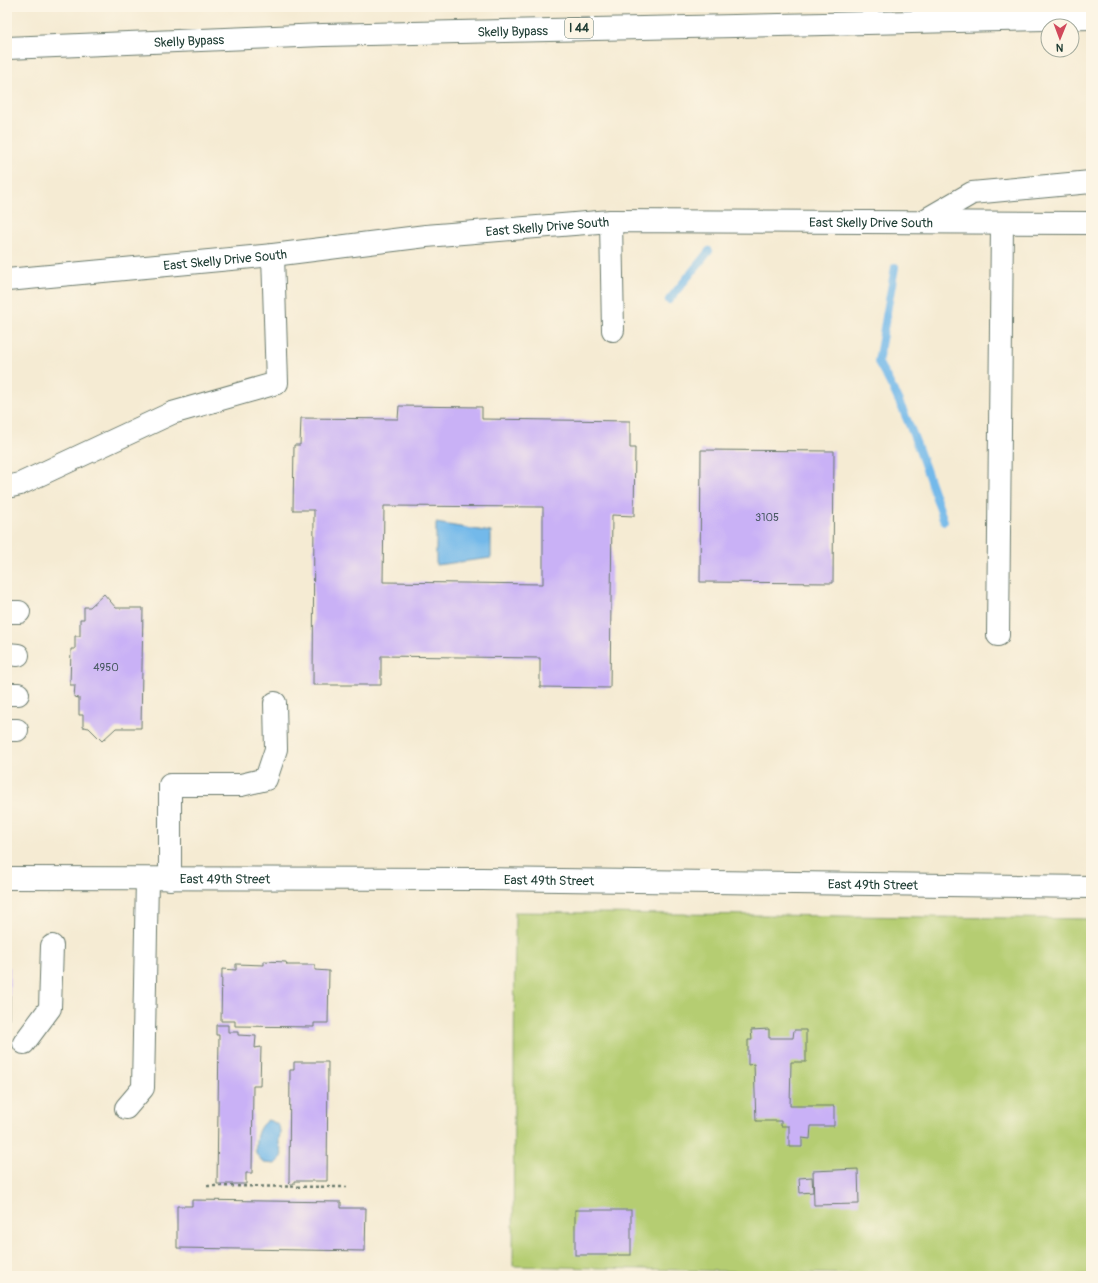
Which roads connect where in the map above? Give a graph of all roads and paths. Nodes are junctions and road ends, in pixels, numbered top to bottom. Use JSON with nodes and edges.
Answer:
{"nodes":[{"id":1,"x":1091,"y":18,"type":"edge"},
{"id":2,"x":7,"y":48,"type":"edge"},
{"id":3,"x":1091,"y":182,"type":"edge"},
{"id":4,"x":611,"y":221,"type":"junction"},
{"id":5,"x":922,"y":222,"type":"junction"},
{"id":6,"x":1002,"y":223,"type":"junction"},
{"id":7,"x":1091,"y":223,"type":"edge"},
{"id":8,"x":273,"y":255,"type":"junction"},
{"id":9,"x":7,"y":280,"type":"edge"},
{"id":10,"x":613,"y":330,"type":"dead end"},
{"id":11,"x":7,"y":487,"type":"edge"},
{"id":12,"x":998,"y":634,"type":"dead end"},
{"id":13,"x":275,"y":703,"type":"dead end"},
{"id":14,"x":7,"y":878,"type":"edge"},
{"id":15,"x":147,"y":879,"type":"junction"},
{"id":16,"x":170,"y":879,"type":"junction"},
{"id":17,"x":1091,"y":887,"type":"edge"},
{"id":18,"x":52,"y":946,"type":"dead end"},
{"id":19,"x":24,"y":1043,"type":"dead end"},
{"id":20,"x":126,"y":1108,"type":"dead end"},
{"id":21,"x":207,"y":1186,"type":"dead end"},
{"id":22,"x":347,"y":1188,"type":"dead end"}],
"edges":[{"from":1,"to":2,"type":"main road","name":"Skelly Bypass","number":"I 44"},
{"from":3,"to":5,"type":"main road"},
{"from":4,"to":5,"type":"main road","name":"East Skelly Drive South"},
{"from":4,"to":8,"type":"main road","name":"East Skelly Drive South"},
{"from":4,"to":10,"type":"main road"},
{"from":5,"to":6,"type":"main road","name":"East Skelly Drive South"},
{"from":6,"to":7,"type":"main road","name":"East Skelly Drive South"},
{"from":6,"to":12,"type":"main road"},
{"from":8,"to":9,"type":"main road","name":"East Skelly Drive South"},
{"from":8,"to":11,"type":"main road"},
{"from":13,"to":16,"type":"main road"},
{"from":14,"to":15,"type":"main road","name":"East 49th Street"},
{"from":15,"to":16,"type":"main road","name":"East 49th Street"},
{"from":15,"to":20,"type":"main road"},
{"from":16,"to":17,"type":"main road","name":"East 49th Street"},
{"from":18,"to":19,"type":"main road"},
{"from":21,"to":22,"type":"path"}]}
